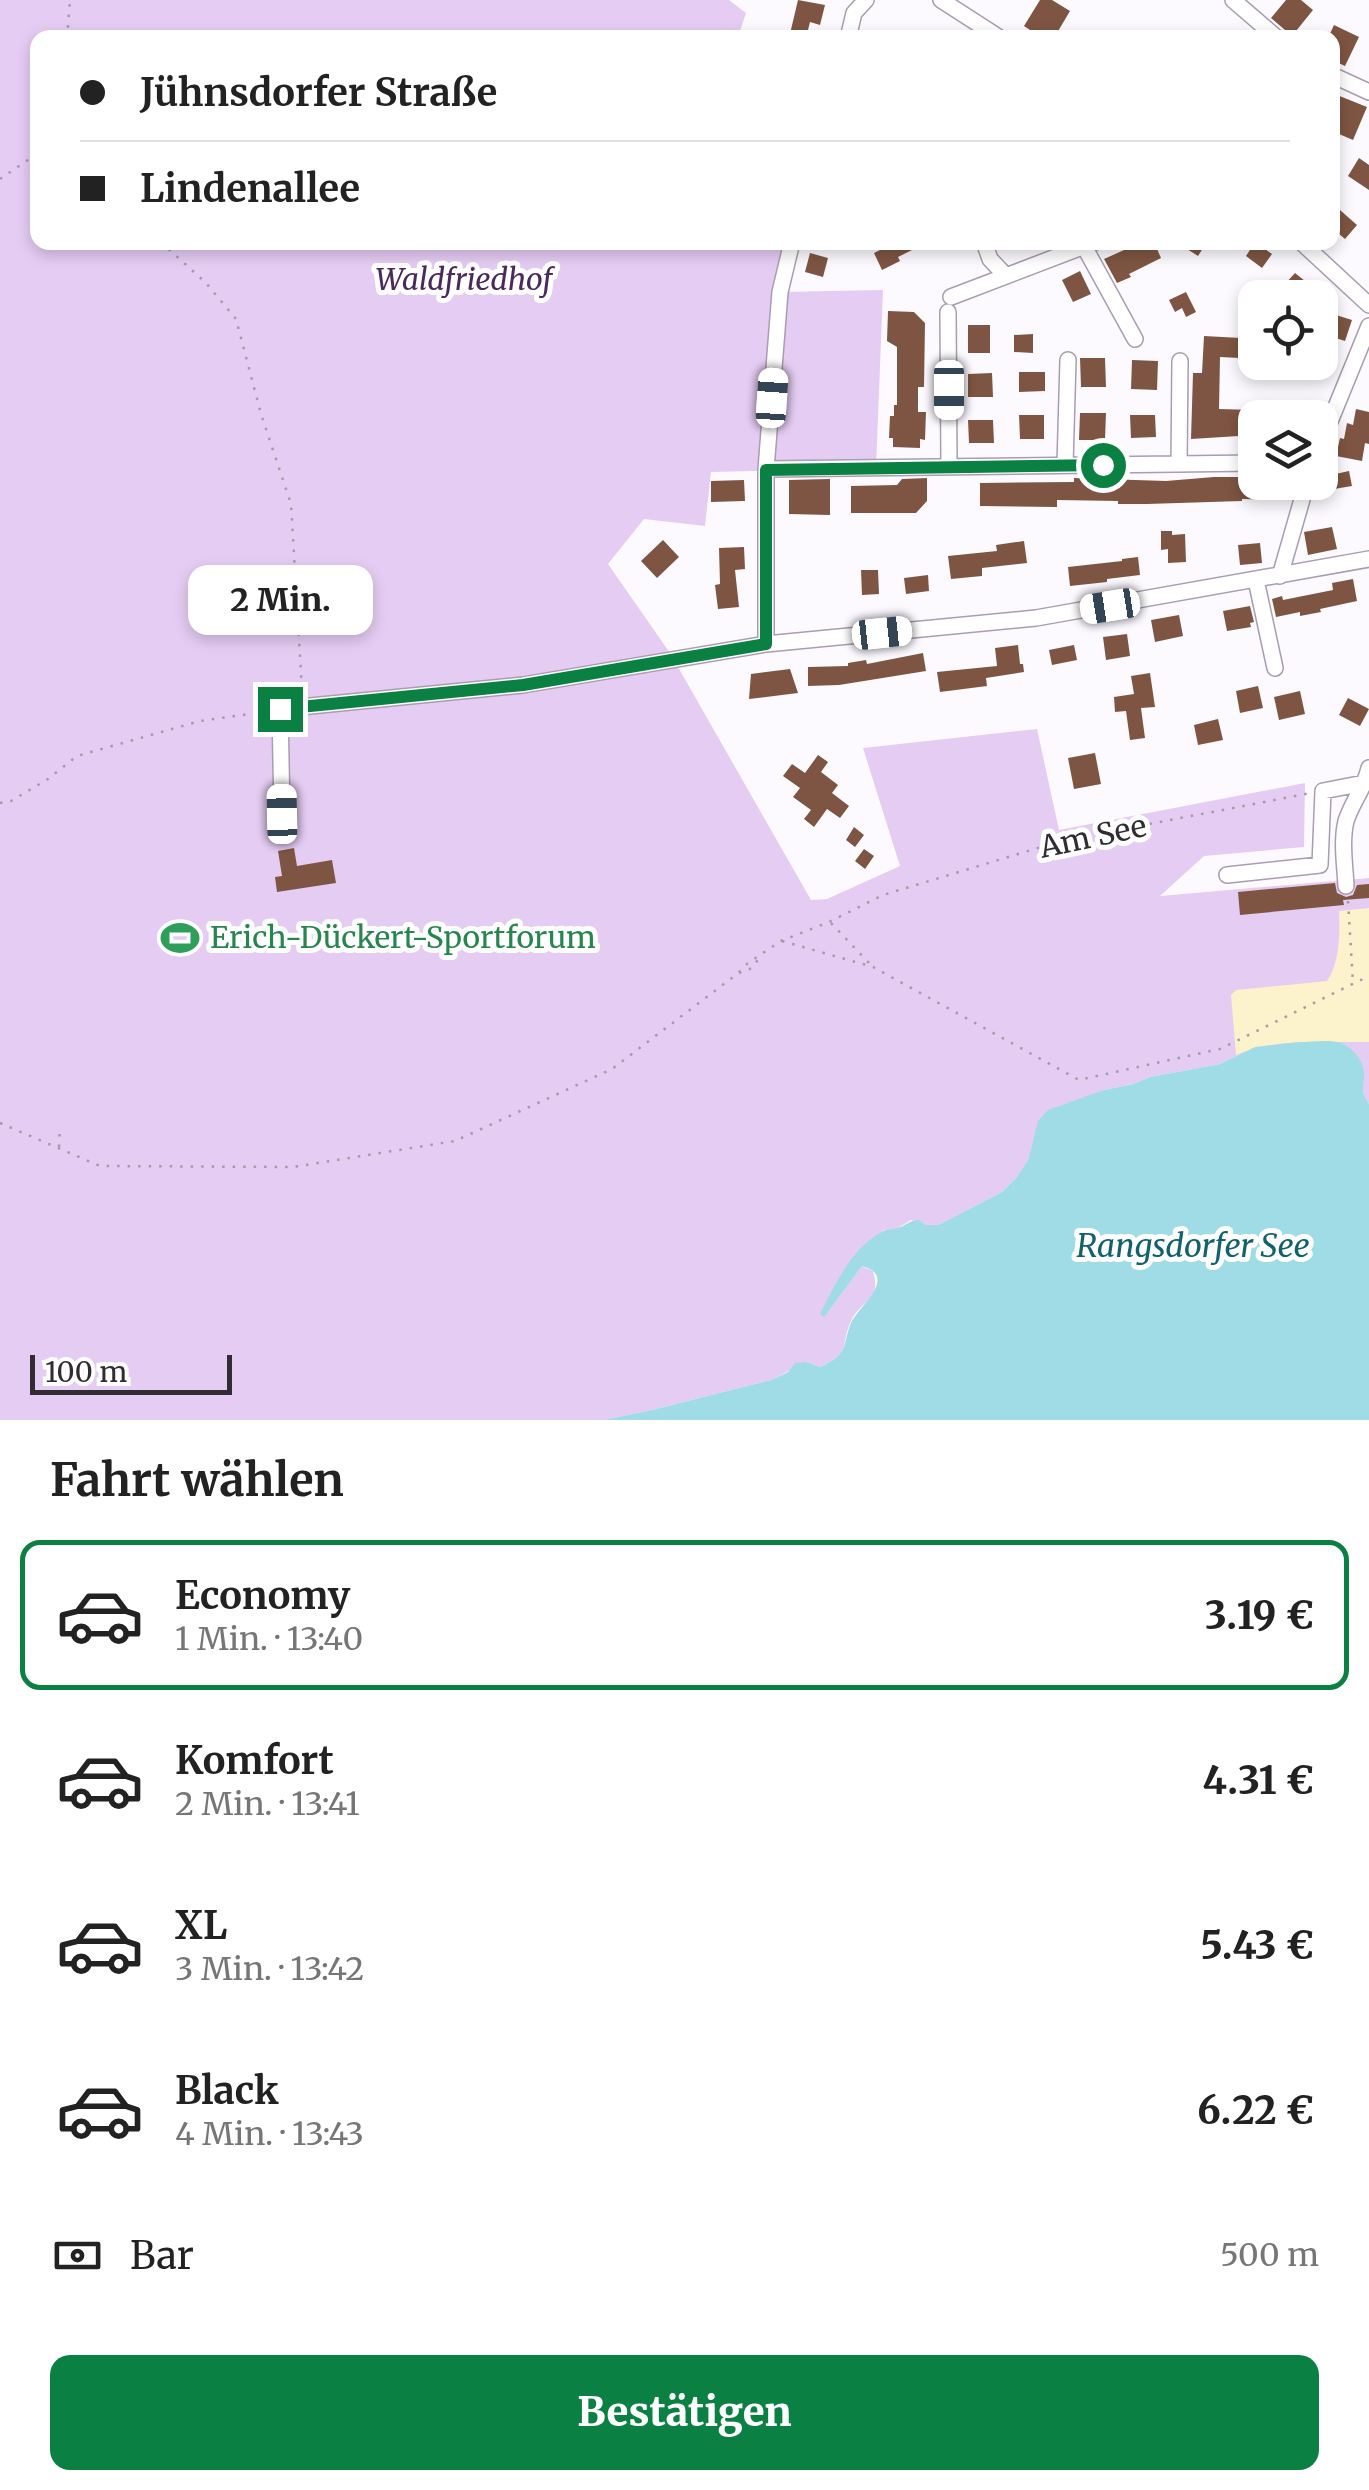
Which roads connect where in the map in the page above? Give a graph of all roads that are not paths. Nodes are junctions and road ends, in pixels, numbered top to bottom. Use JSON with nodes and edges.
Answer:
{"nodes":[{"id":1,"x":866,"y":0,"type":"edge"},
{"id":2,"x":941,"y":0,"type":"edge"},
{"id":3,"x":1233,"y":0,"type":"edge"},
{"id":4,"x":850,"y":30,"type":"edge"},
{"id":5,"x":988,"y":30,"type":"edge"},
{"id":6,"x":1268,"y":30,"type":"edge"},
{"id":7,"x":1340,"y":79,"type":"edge"},
{"id":8,"x":1369,"y":92,"type":"edge"},
{"id":9,"x":790,"y":250,"type":"edge"},
{"id":10,"x":987,"y":250,"type":"edge"},
{"id":11,"x":1076,"y":250,"type":"edge"},
{"id":12,"x":1092,"y":250,"type":"edge"},
{"id":13,"x":1309,"y":250,"type":"edge"},
{"id":14,"x":1006,"y":276,"type":"junction"},
{"id":15,"x":1369,"y":305,"type":"edge"},
{"id":16,"x":1369,"y":326,"type":"edge"},
{"id":17,"x":1134,"y":338,"type":"dead end"},
{"id":18,"x":1068,"y":360,"type":"dead end"},
{"id":19,"x":1180,"y":360,"type":"dead end"},
{"id":20,"x":1338,"y":402,"type":"edge"},
{"id":21,"x":1238,"y":463,"type":"edge"},
{"id":22,"x":1179,"y":464,"type":"junction"},
{"id":23,"x":1065,"y":466,"type":"junction"},
{"id":24,"x":949,"y":467,"type":"junction"},
{"id":25,"x":766,"y":470,"type":"junction"},
{"id":26,"x":1302,"y":500,"type":"edge"},
{"id":27,"x":1369,"y":559,"type":"edge"},
{"id":28,"x":1280,"y":576,"type":"junction"},
{"id":29,"x":1256,"y":580,"type":"junction"},
{"id":30,"x":766,"y":644,"type":"junction"},
{"id":31,"x":1274,"y":668,"type":"dead end"},
{"id":32,"x":1368,"y":777,"type":"edge"},
{"id":33,"x":282,"y":814,"type":"dead end"},
{"id":34,"x":1344,"y":862,"type":"junction"},
{"id":35,"x":1320,"y":865,"type":"junction"},
{"id":36,"x":1226,"y":874,"type":"dead end"},
{"id":37,"x":1347,"y":893,"type":"road end"}],
"edges":[{"from":1,"to":4,"type":"street"},
{"from":2,"to":5,"type":"street"},
{"from":3,"to":6,"type":"street"},
{"from":7,"to":8,"type":"street"},
{"from":9,"to":25,"type":"street"},
{"from":10,"to":14,"type":"street"},
{"from":11,"to":14,"type":"street"},
{"from":12,"to":17,"type":"street"},
{"from":13,"to":15,"type":"street"},
{"from":14,"to":24,"type":"street"},
{"from":16,"to":20,"type":"street"},
{"from":18,"to":23,"type":"street"},
{"from":19,"to":22,"type":"street"},
{"from":21,"to":22,"type":"street"},
{"from":22,"to":23,"type":"street"},
{"from":23,"to":24,"type":"street"},
{"from":24,"to":25,"type":"street"},
{"from":25,"to":30,"type":"street"},
{"from":26,"to":28,"type":"street"},
{"from":27,"to":28,"type":"street"},
{"from":28,"to":29,"type":"street"},
{"from":29,"to":30,"type":"street"},
{"from":29,"to":31,"type":"street"},
{"from":30,"to":33,"type":"street"},
{"from":32,"to":34,"type":"street"},
{"from":32,"to":35,"type":"street"},
{"from":34,"to":35,"type":"street"},
{"from":34,"to":37,"type":"street"},
{"from":35,"to":36,"type":"street"}]}
